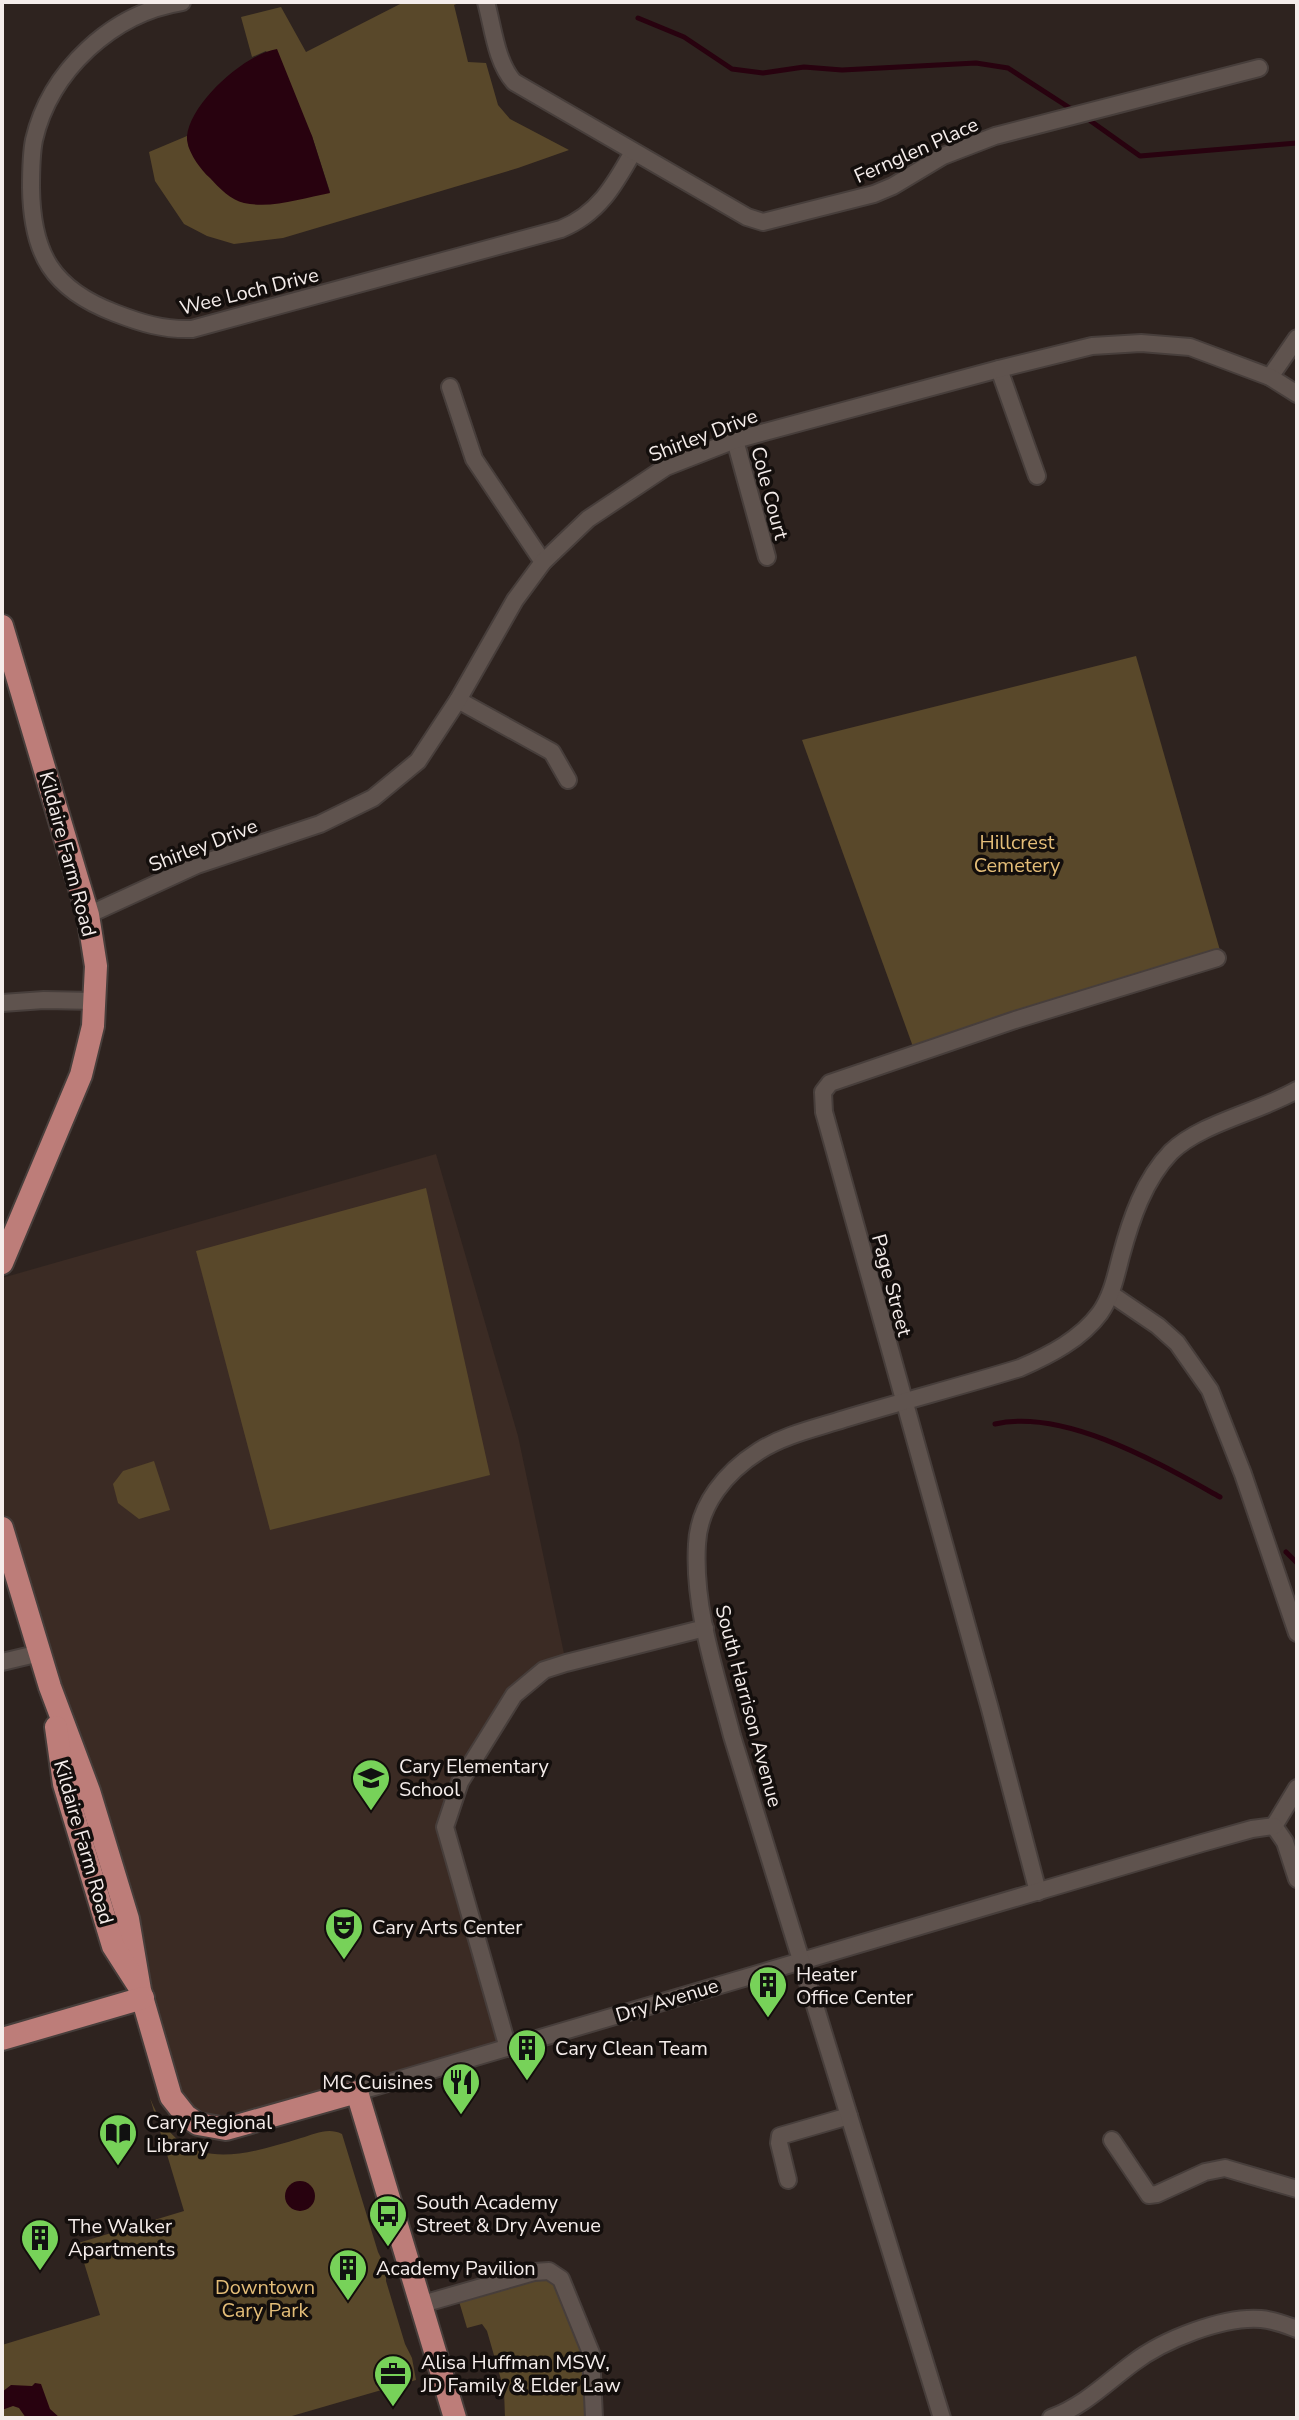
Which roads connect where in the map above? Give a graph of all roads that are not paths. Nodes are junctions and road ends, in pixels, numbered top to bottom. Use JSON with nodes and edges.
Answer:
{"nodes":[{"id":1,"x":182,"y":2,"type":"edge"},
{"id":2,"x":486,"y":2,"type":"edge"},
{"id":3,"x":1259,"y":68,"type":"dead end"},
{"id":4,"x":633,"y":152,"type":"junction"},
{"id":5,"x":1297,"y":338,"type":"edge"},
{"id":6,"x":999,"y":369,"type":"junction"},
{"id":7,"x":1270,"y":377,"type":"junction"},
{"id":8,"x":450,"y":387,"type":"dead end"},
{"id":9,"x":1297,"y":394,"type":"edge"},
{"id":10,"x":735,"y":440,"type":"junction"},
{"id":11,"x":1037,"y":476,"type":"dead end"},
{"id":12,"x":767,"y":557,"type":"dead end"},
{"id":13,"x":543,"y":562,"type":"junction"},
{"id":14,"x":2,"y":626,"type":"edge"},
{"id":15,"x":458,"y":700,"type":"junction"},
{"id":16,"x":568,"y":780,"type":"dead end"},
{"id":17,"x":88,"y":915,"type":"junction"},
{"id":18,"x":1217,"y":958,"type":"dead end"},
{"id":19,"x":96,"y":1001,"type":"junction"},
{"id":20,"x":2,"y":1003,"type":"edge"},
{"id":21,"x":1297,"y":1090,"type":"edge"},
{"id":22,"x":2,"y":1263,"type":"edge"},
{"id":23,"x":1111,"y":1294,"type":"junction"},
{"id":24,"x":904,"y":1401,"type":"junction"},
{"id":25,"x":2,"y":1528,"type":"edge"},
{"id":26,"x":1293,"y":1608,"type":"edge"},
{"id":27,"x":705,"y":1628,"type":"junction"},
{"id":28,"x":1297,"y":1633,"type":"edge"},
{"id":29,"x":40,"y":1653,"type":"junction"},
{"id":30,"x":2,"y":1662,"type":"edge"},
{"id":31,"x":1297,"y":1788,"type":"edge"},
{"id":32,"x":1274,"y":1826,"type":"junction"},
{"id":33,"x":1297,"y":1879,"type":"edge"},
{"id":34,"x":1038,"y":1892,"type":"junction"},
{"id":35,"x":801,"y":1960,"type":"junction"},
{"id":36,"x":142,"y":1994,"type":"junction"},
{"id":37,"x":2,"y":2039,"type":"edge"},
{"id":38,"x":508,"y":2048,"type":"junction"},
{"id":39,"x":357,"y":2092,"type":"junction"},
{"id":40,"x":849,"y":2116,"type":"junction"},
{"id":41,"x":198,"y":2124,"type":"joint"},
{"id":42,"x":1112,"y":2140,"type":"dead end"},
{"id":43,"x":788,"y":2180,"type":"dead end"},
{"id":44,"x":1297,"y":2189,"type":"edge"},
{"id":45,"x":419,"y":2305,"type":"junction"},
{"id":46,"x":1297,"y":2329,"type":"edge"},
{"id":47,"x":455,"y":2418,"type":"edge"},
{"id":48,"x":594,"y":2418,"type":"edge"},
{"id":49,"x":942,"y":2418,"type":"edge"},
{"id":50,"x":1051,"y":2418,"type":"edge"}],
"edges":[{"from":1,"to":4,"type":"street","name":"Wee Loch Drive"},
{"from":2,"to":4,"type":"street","name":"Fernglen Place"},
{"from":3,"to":4,"type":"street","name":"Fernglen Place"},
{"from":5,"to":7,"type":"street"},
{"from":6,"to":7,"type":"street","name":"Shirley Drive"},
{"from":6,"to":10,"type":"street","name":"Shirley Drive"},
{"from":6,"to":11,"type":"street"},
{"from":7,"to":9,"type":"street","name":"Shirley Drive"},
{"from":8,"to":13,"type":"street"},
{"from":10,"to":12,"type":"street","name":"Cole Court"},
{"from":10,"to":13,"type":"street","name":"Shirley Drive"},
{"from":13,"to":15,"type":"street","name":"Shirley Drive"},
{"from":14,"to":17,"type":"main road","name":"Kildaire Farm Road"},
{"from":15,"to":16,"type":"street"},
{"from":15,"to":17,"type":"street","name":"Shirley Drive"},
{"from":17,"to":19,"type":"main road","name":"Kildaire Farm Road"},
{"from":18,"to":24,"type":"street","name":"Page Street"},
{"from":19,"to":20,"type":"street"},
{"from":19,"to":22,"type":"main road","name":"Kildaire Farm Road"},
{"from":21,"to":23,"type":"street","name":"South Harrison Avenue"},
{"from":23,"to":24,"type":"street","name":"South Harrison Avenue"},
{"from":23,"to":26,"type":"street"},
{"from":24,"to":27,"type":"street","name":"South Harrison Avenue"},
{"from":24,"to":34,"type":"street","name":"Page Street"},
{"from":25,"to":29,"type":"main road","name":"Kildaire Farm Road"},
{"from":26,"to":28,"type":"street"},
{"from":27,"to":35,"type":"street","name":"South Harrison Avenue"},
{"from":27,"to":38,"type":"street"},
{"from":29,"to":30,"type":"street"},
{"from":29,"to":36,"type":"main road","name":"Kildaire Farm Road"},
{"from":31,"to":32,"type":"street"},
{"from":32,"to":33,"type":"street"},
{"from":32,"to":34,"type":"street","name":"Dry Avenue"},
{"from":34,"to":35,"type":"street","name":"Dry Avenue"},
{"from":35,"to":38,"type":"street","name":"Dry Avenue"},
{"from":35,"to":40,"type":"street","name":"South Harrison Avenue"},
{"from":36,"to":37,"type":"main road"},
{"from":36,"to":41,"type":"main road","name":"Kildaire Farm Road"},
{"from":38,"to":39,"type":"street","name":"Dry Avenue"},
{"from":39,"to":41,"type":"main road","name":"Dry Avenue"},
{"from":39,"to":45,"type":"main road"},
{"from":40,"to":43,"type":"street"},
{"from":40,"to":49,"type":"street","name":"South Harrison Avenue"},
{"from":42,"to":44,"type":"street"},
{"from":45,"to":47,"type":"main road"},
{"from":45,"to":48,"type":"street"},
{"from":46,"to":50,"type":"street"}]}
